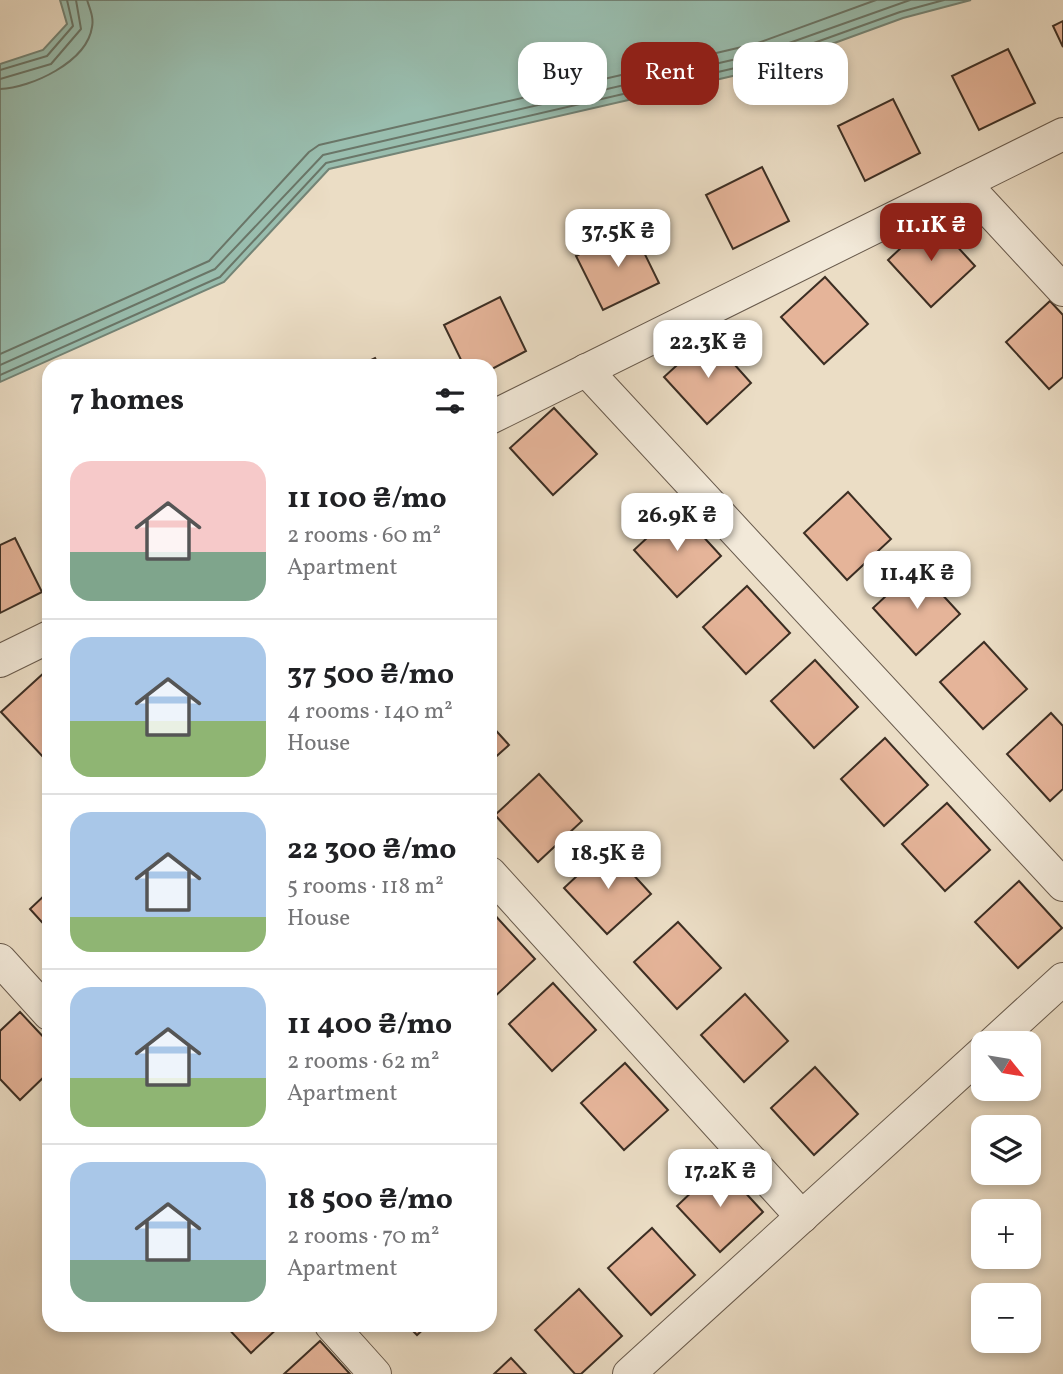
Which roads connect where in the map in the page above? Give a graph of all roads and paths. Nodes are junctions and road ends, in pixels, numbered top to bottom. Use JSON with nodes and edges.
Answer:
{"nodes":[{"id":1,"x":1063,"y":134,"type":"edge"},
{"id":2,"x":964,"y":183,"type":"junction"},
{"id":3,"x":1063,"y":290,"type":"edge"},
{"id":4,"x":586,"y":370,"type":"junction"},
{"id":5,"x":497,"y":414,"type":"edge"},
{"id":6,"x":42,"y":641,"type":"edge"},
{"id":7,"x":0,"y":662,"type":"edge"},
{"id":8,"x":497,"y":881,"type":"edge"},
{"id":9,"x":1063,"y":885,"type":"edge"},
{"id":10,"x":6,"y":979,"type":"edge"},
{"id":11,"x":1063,"y":979,"type":"edge"},
{"id":12,"x":42,"y":1008,"type":"edge"},
{"id":13,"x":1006,"y":1031,"type":"edge"},
{"id":14,"x":971,"y":1063,"type":"edge"},
{"id":15,"x":802,"y":1217,"type":"junction"},
{"id":16,"x":337,"y":1332,"type":"edge"},
{"id":17,"x":375,"y":1374,"type":"edge"},
{"id":18,"x":629,"y":1374,"type":"edge"}],
"edges":[{"from":1,"to":2,"type":"street"},
{"from":2,"to":3,"type":"street"},
{"from":2,"to":4,"type":"street"},
{"from":4,"to":5,"type":"street"},
{"from":4,"to":9,"type":"street"},
{"from":6,"to":7,"type":"street"},
{"from":8,"to":15,"type":"street"},
{"from":10,"to":12,"type":"street"},
{"from":11,"to":13,"type":"street"},
{"from":14,"to":15,"type":"street"},
{"from":15,"to":18,"type":"street"},
{"from":16,"to":17,"type":"street"}]}
